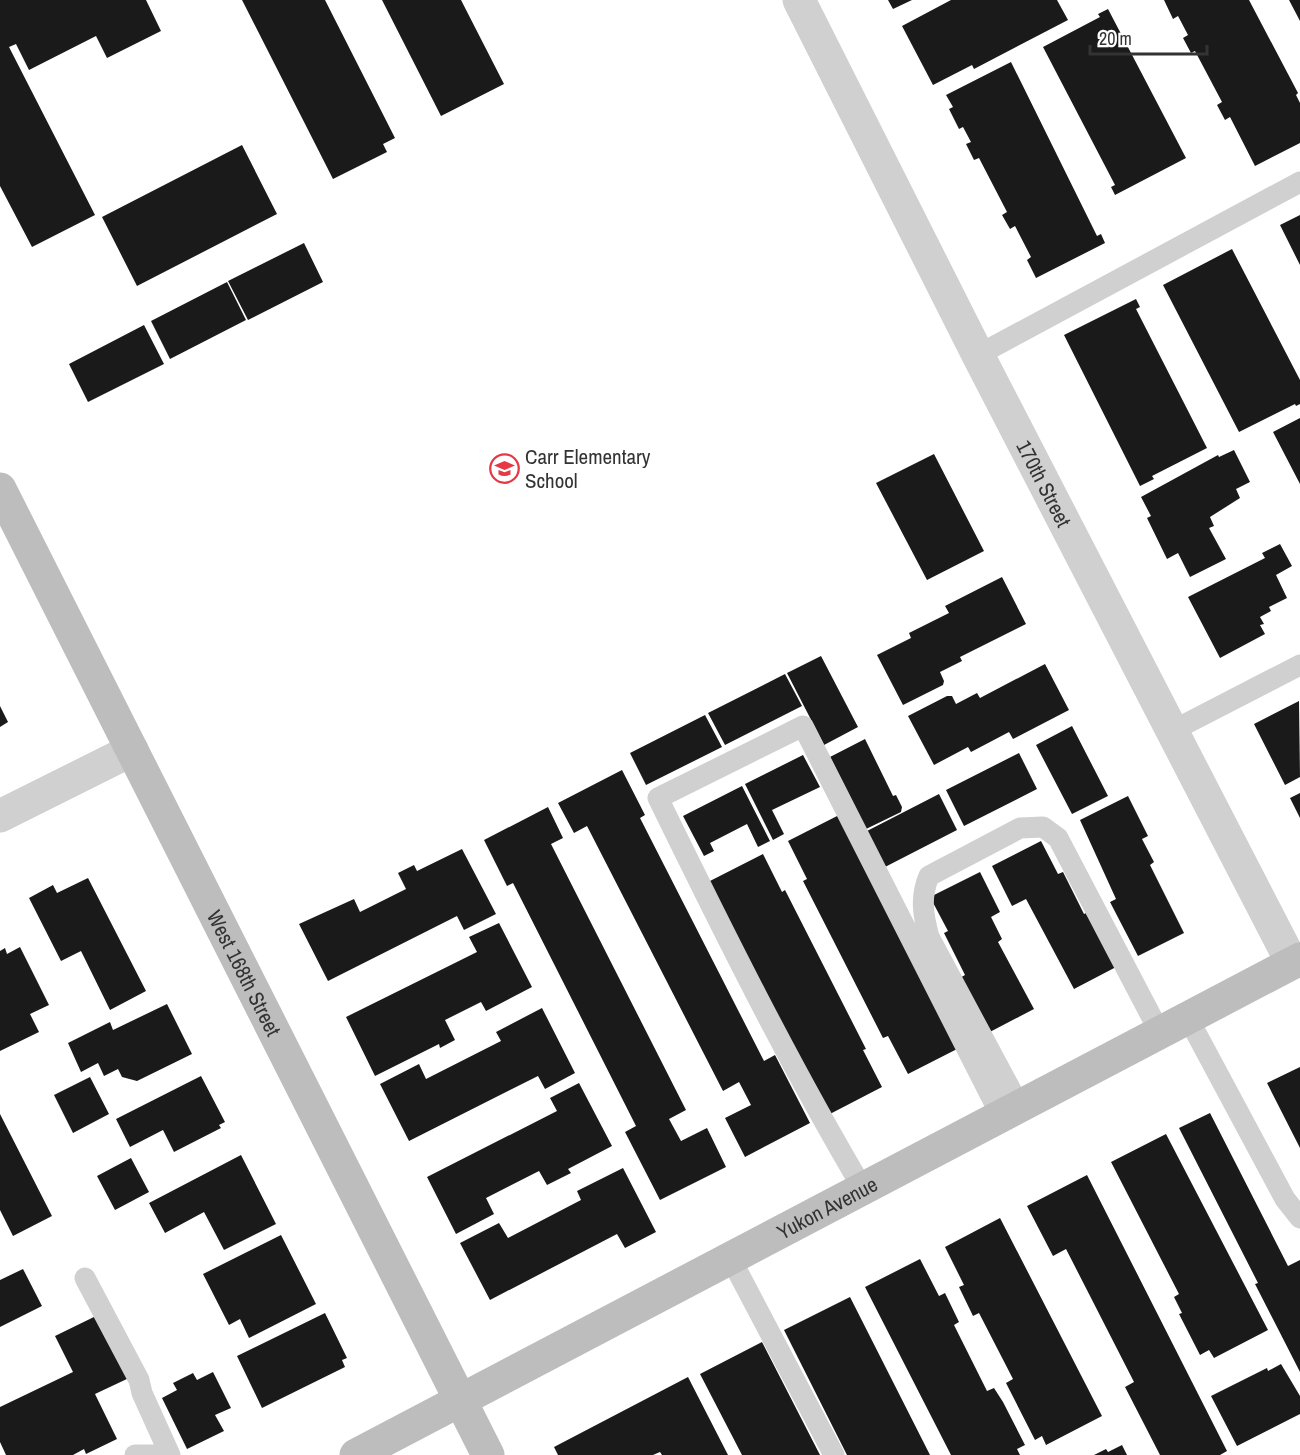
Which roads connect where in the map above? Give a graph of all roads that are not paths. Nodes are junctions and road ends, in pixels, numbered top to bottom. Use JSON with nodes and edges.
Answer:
{"nodes":[{"id":1,"x":798,"y":0,"type":"edge"},
{"id":2,"x":1300,"y":182,"type":"edge"},
{"id":3,"x":978,"y":355,"type":"junction"},
{"id":4,"x":0,"y":489,"type":"edge"},
{"id":5,"x":1300,"y":665,"type":"edge"},
{"id":6,"x":1172,"y":731,"type":"junction"},
{"id":7,"x":132,"y":750,"type":"junction"},
{"id":8,"x":0,"y":816,"type":"edge"},
{"id":9,"x":1297,"y":963,"type":"edge"},
{"id":10,"x":1174,"y":1025,"type":"junction"},
{"id":11,"x":1011,"y":1112,"type":"junction"},
{"id":12,"x":863,"y":1189,"type":"junction"},
{"id":13,"x":1300,"y":1218,"type":"edge"},
{"id":14,"x":731,"y":1259,"type":"junction"},
{"id":15,"x":85,"y":1278,"type":"dead end"},
{"id":16,"x":462,"y":1400,"type":"junction"},
{"id":17,"x":135,"y":1455,"type":"edge"},
{"id":18,"x":157,"y":1455,"type":"edge"},
{"id":19,"x":170,"y":1455,"type":"edge"},
{"id":20,"x":356,"y":1455,"type":"edge"},
{"id":21,"x":488,"y":1455,"type":"edge"},
{"id":22,"x":834,"y":1455,"type":"edge"}],
"edges":[{"from":1,"to":3,"type":"street","name":"170th Street"},
{"from":2,"to":3,"type":"lane"},
{"from":3,"to":6,"type":"street","name":"170th Street"},
{"from":4,"to":7,"type":"street","name":"West 168th Street"},
{"from":5,"to":6,"type":"lane"},
{"from":6,"to":9,"type":"street","name":"170th Street"},
{"from":7,"to":8,"type":"street"},
{"from":7,"to":16,"type":"street","name":"West 168th Street"},
{"from":9,"to":10,"type":"street","name":"Yukon Avenue"},
{"from":10,"to":11,"type":"street","name":"Yukon Avenue"},
{"from":10,"to":11,"type":"lane"},
{"from":10,"to":13,"type":"lane"},
{"from":11,"to":12,"type":"street","name":"Yukon Avenue"},
{"from":11,"to":12,"type":"lane"},
{"from":12,"to":14,"type":"street","name":"Yukon Avenue"},
{"from":14,"to":16,"type":"street","name":"Yukon Avenue"},
{"from":14,"to":22,"type":"lane"},
{"from":15,"to":19,"type":"lane"},
{"from":16,"to":20,"type":"street","name":"Yukon Avenue"},
{"from":16,"to":21,"type":"street","name":"West 168th Street"},
{"from":17,"to":18,"type":"lane"}]}
